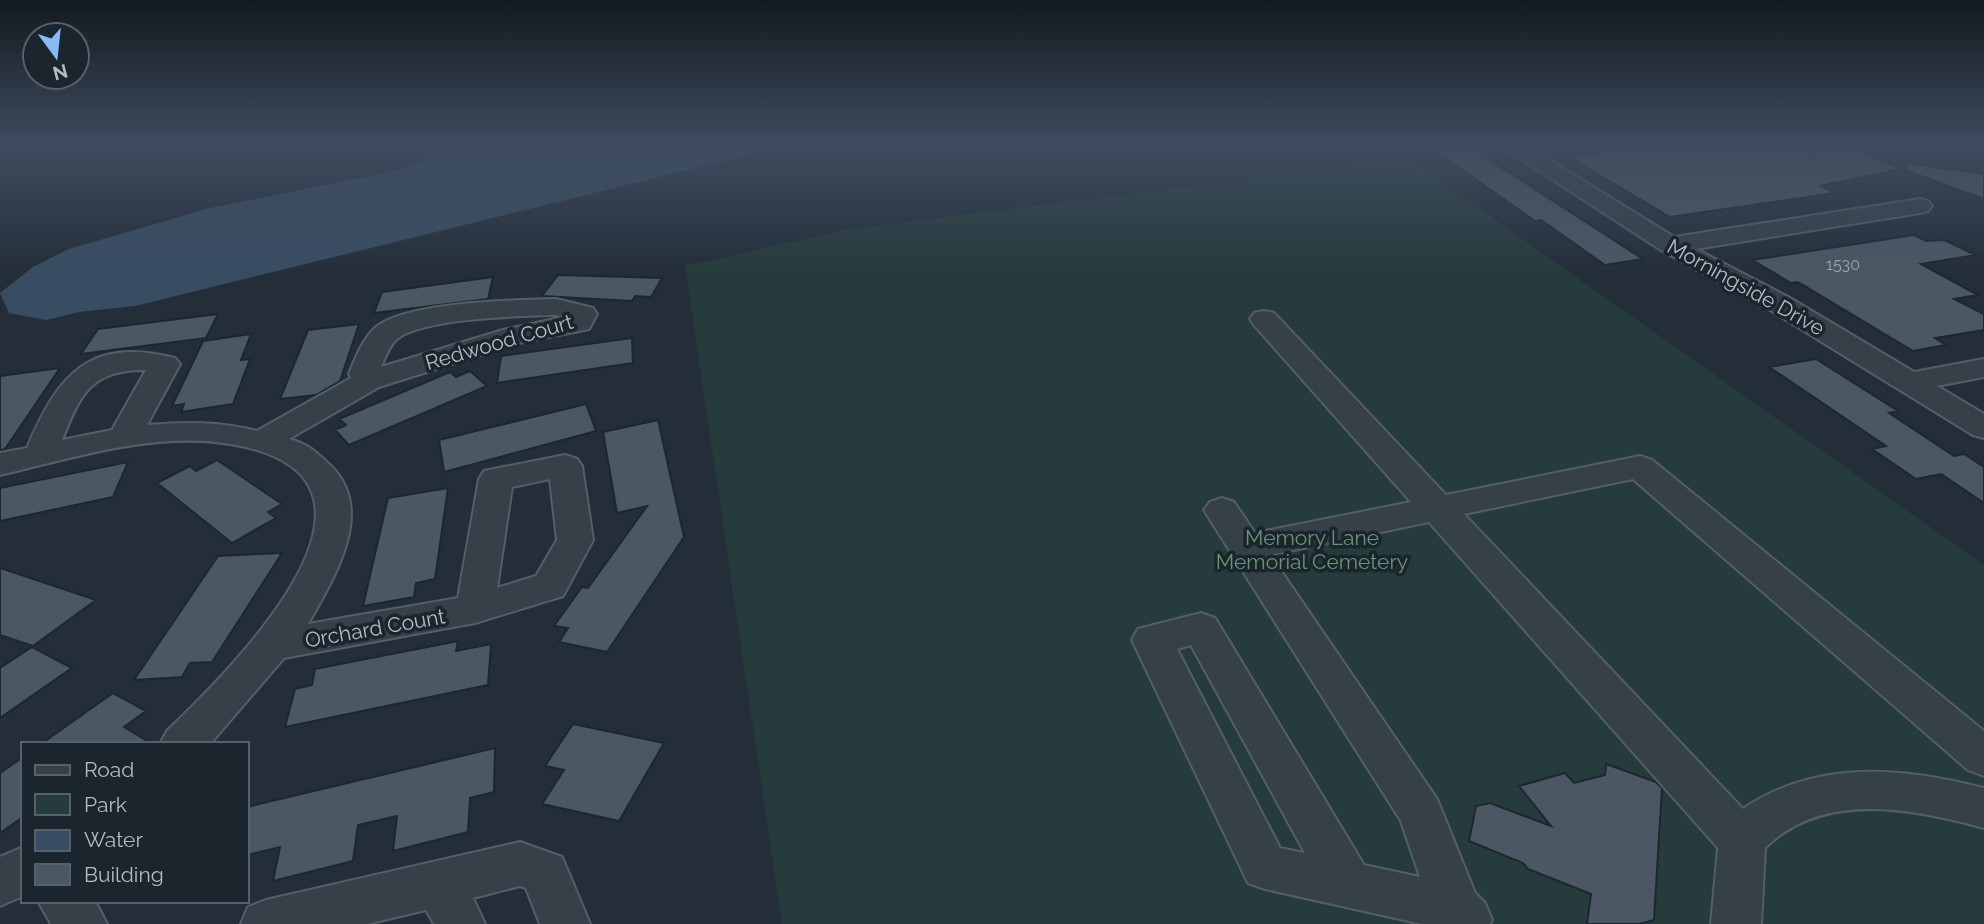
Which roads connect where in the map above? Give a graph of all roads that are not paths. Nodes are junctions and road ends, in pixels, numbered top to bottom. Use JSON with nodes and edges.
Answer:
{"nodes":[{"id":1,"x":1578,"y":187,"type":"edge"},
{"id":2,"x":1920,"y":206,"type":"dead end"},
{"id":3,"x":1670,"y":245,"type":"junction"},
{"id":4,"x":1264,"y":319,"type":"dead end"},
{"id":5,"x":1984,"y":368,"type":"edge"},
{"id":6,"x":368,"y":381,"type":"junction"},
{"id":7,"x":1910,"y":382,"type":"junction"},
{"id":8,"x":1984,"y":428,"type":"edge"},
{"id":9,"x":124,"y":437,"type":"junction"},
{"id":10,"x":265,"y":440,"type":"junction"},
{"id":11,"x":40,"y":455,"type":"junction"},
{"id":12,"x":0,"y":464,"type":"edge"},
{"id":13,"x":1437,"y":508,"type":"junction"},
{"id":14,"x":1222,"y":510,"type":"dead end"},
{"id":15,"x":1246,"y":547,"type":"junction"},
{"id":16,"x":475,"y":609,"type":"dead end"},
{"id":17,"x":274,"y":645,"type":"junction"},
{"id":18,"x":185,"y":742,"type":"edge"},
{"id":19,"x":1984,"y":757,"type":"edge"},
{"id":20,"x":1984,"y":808,"type":"edge"},
{"id":21,"x":1742,"y":841,"type":"junction"},
{"id":22,"x":21,"y":870,"type":"edge"},
{"id":23,"x":0,"y":883,"type":"edge"},
{"id":24,"x":1349,"y":885,"type":"junction"},
{"id":25,"x":65,"y":903,"type":"edge"},
{"id":26,"x":450,"y":904,"type":"edge"},
{"id":27,"x":1464,"y":916,"type":"edge"},
{"id":28,"x":82,"y":924,"type":"edge"},
{"id":29,"x":266,"y":924,"type":"edge"},
{"id":30,"x":565,"y":924,"type":"edge"},
{"id":31,"x":1736,"y":924,"type":"edge"}],
"edges":[{"from":1,"to":3,"type":"street","name":"Morningside Drive"},
{"from":2,"to":3,"type":"street"},
{"from":3,"to":7,"type":"street","name":"Morningside Drive"},
{"from":4,"to":13,"type":"street"},
{"from":5,"to":7,"type":"street"},
{"from":6,"to":6,"type":"street","name":"Redwood Court"},
{"from":6,"to":10,"type":"street","name":"Redwood Court"},
{"from":7,"to":8,"type":"street","name":"Morningside Drive"},
{"from":9,"to":10,"type":"street"},
{"from":9,"to":11,"type":"street"},
{"from":9,"to":11,"type":"street"},
{"from":10,"to":17,"type":"street"},
{"from":11,"to":12,"type":"street"},
{"from":13,"to":15,"type":"street"},
{"from":13,"to":19,"type":"street"},
{"from":13,"to":21,"type":"street"},
{"from":14,"to":15,"type":"street"},
{"from":15,"to":27,"type":"street"},
{"from":16,"to":17,"type":"street","name":"Orchard Count"},
{"from":17,"to":18,"type":"street"},
{"from":20,"to":21,"type":"street"},
{"from":21,"to":31,"type":"street"},
{"from":22,"to":23,"type":"street"},
{"from":24,"to":24,"type":"street"},
{"from":24,"to":27,"type":"street"},
{"from":25,"to":28,"type":"street"},
{"from":26,"to":29,"type":"street"},
{"from":26,"to":30,"type":"street"}]}
